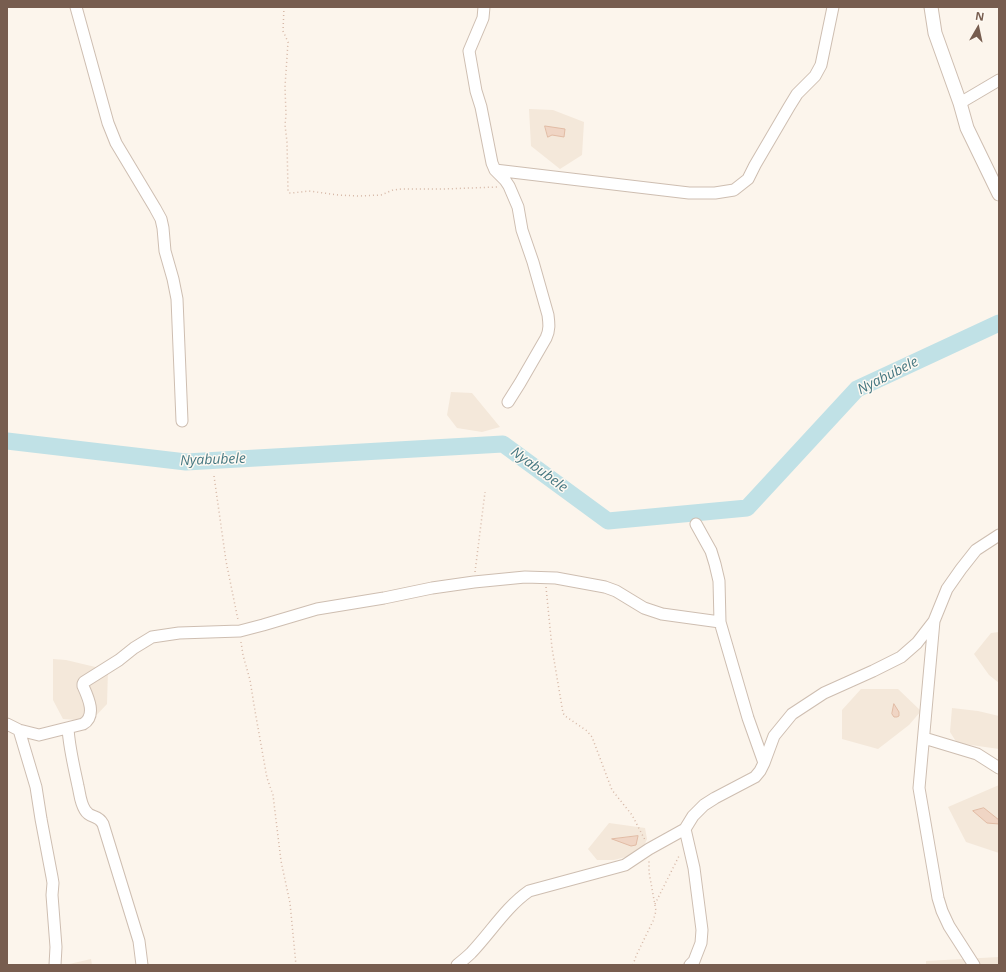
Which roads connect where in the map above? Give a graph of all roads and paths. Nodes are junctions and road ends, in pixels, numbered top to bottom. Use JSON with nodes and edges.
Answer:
{"nodes":[{"id":1,"x":76,"y":7,"type":"edge"},
{"id":2,"x":284,"y":7,"type":"edge"},
{"id":3,"x":484,"y":7,"type":"edge"},
{"id":4,"x":832,"y":7,"type":"edge"},
{"id":5,"x":931,"y":7,"type":"edge"},
{"id":6,"x":999,"y":80,"type":"edge"},
{"id":7,"x":960,"y":103,"type":"junction"},
{"id":8,"x":495,"y":170,"type":"junction"},
{"id":9,"x":509,"y":186,"type":"junction"},
{"id":10,"x":999,"y":194,"type":"edge"},
{"id":11,"x":508,"y":402,"type":"dead end"},
{"id":12,"x":182,"y":421,"type":"dead end"},
{"id":13,"x":214,"y":476,"type":"dead end"},
{"id":14,"x":485,"y":492,"type":"dead end"},
{"id":15,"x":696,"y":524,"type":"dead end"},
{"id":16,"x":999,"y":535,"type":"edge"},
{"id":17,"x":545,"y":577,"type":"junction"},
{"id":18,"x":474,"y":582,"type":"junction"},
{"id":19,"x":934,"y":621,"type":"junction"},
{"id":20,"x":720,"y":622,"type":"junction"},
{"id":21,"x":240,"y":630,"type":"junction"},
{"id":22,"x":7,"y":724,"type":"edge"},
{"id":23,"x":68,"y":728,"type":"junction"},
{"id":24,"x":19,"y":730,"type":"junction"},
{"id":25,"x":924,"y":738,"type":"junction"},
{"id":26,"x":764,"y":763,"type":"junction"},
{"id":27,"x":999,"y":768,"type":"edge"},
{"id":28,"x":686,"y":833,"type":"junction"},
{"id":29,"x":649,"y":849,"type":"junction"},
{"id":30,"x":655,"y":904,"type":"junction"},
{"id":31,"x":55,"y":965,"type":"edge"},
{"id":32,"x":142,"y":965,"type":"edge"},
{"id":33,"x":296,"y":965,"type":"edge"},
{"id":34,"x":457,"y":965,"type":"edge"},
{"id":35,"x":633,"y":965,"type":"edge"},
{"id":36,"x":690,"y":965,"type":"edge"},
{"id":37,"x":974,"y":965,"type":"edge"}],
"edges":[{"from":1,"to":12,"type":"street"},
{"from":2,"to":9,"type":"path"},
{"from":3,"to":8,"type":"street"},
{"from":4,"to":8,"type":"street"},
{"from":5,"to":7,"type":"street"},
{"from":6,"to":7,"type":"street"},
{"from":7,"to":10,"type":"street"},
{"from":8,"to":9,"type":"street"},
{"from":9,"to":11,"type":"street"},
{"from":13,"to":21,"type":"path"},
{"from":14,"to":18,"type":"path"},
{"from":15,"to":20,"type":"street"},
{"from":16,"to":19,"type":"street"},
{"from":17,"to":18,"type":"street"},
{"from":17,"to":20,"type":"street"},
{"from":17,"to":29,"type":"path"},
{"from":18,"to":21,"type":"street"},
{"from":19,"to":25,"type":"street"},
{"from":19,"to":26,"type":"street"},
{"from":20,"to":26,"type":"street"},
{"from":21,"to":23,"type":"street"},
{"from":21,"to":33,"type":"path"},
{"from":22,"to":24,"type":"street"},
{"from":23,"to":24,"type":"street"},
{"from":23,"to":32,"type":"street"},
{"from":24,"to":31,"type":"street"},
{"from":25,"to":27,"type":"street"},
{"from":25,"to":37,"type":"street"},
{"from":26,"to":28,"type":"street"},
{"from":28,"to":29,"type":"street"},
{"from":28,"to":30,"type":"path"},
{"from":28,"to":36,"type":"street"},
{"from":29,"to":30,"type":"path"},
{"from":29,"to":34,"type":"street"},
{"from":30,"to":35,"type":"path"}]}
